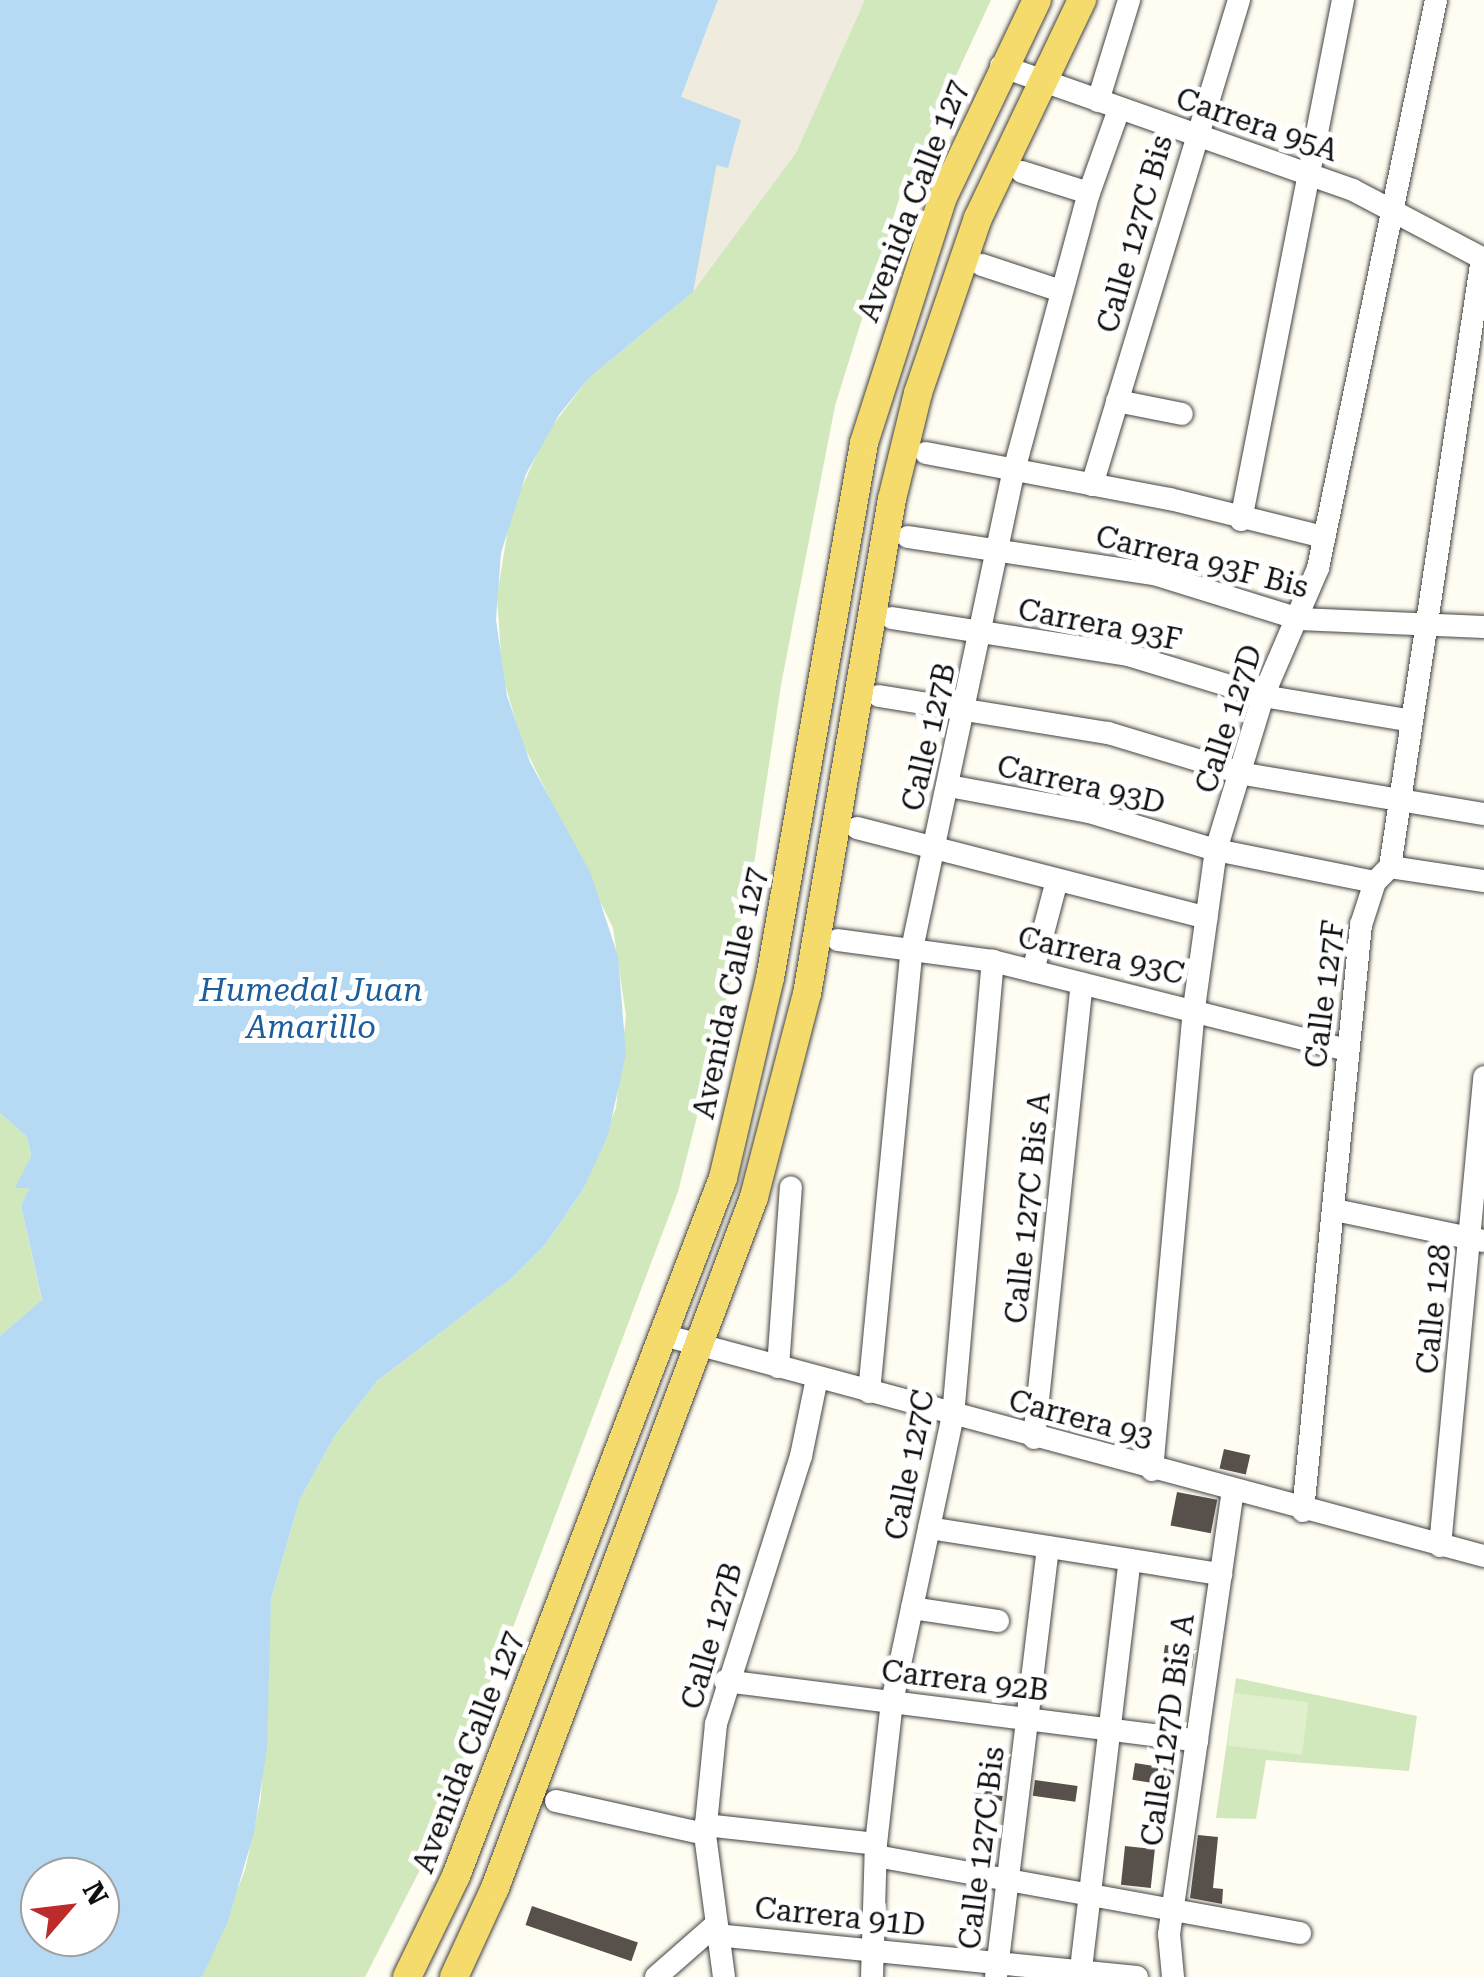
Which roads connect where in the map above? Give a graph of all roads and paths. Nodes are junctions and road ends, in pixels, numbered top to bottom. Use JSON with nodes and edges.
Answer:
{"nodes":[{"id":1,"x":1036,"y":0,"type":"edge"},
{"id":2,"x":1082,"y":0,"type":"edge"},
{"id":3,"x":1129,"y":0,"type":"edge"},
{"id":4,"x":1239,"y":0,"type":"edge"},
{"id":5,"x":1342,"y":0,"type":"edge"},
{"id":6,"x":1436,"y":0,"type":"edge"},
{"id":7,"x":1002,"y":66,"type":"junction"},
{"id":8,"x":1040,"y":81,"type":"junction"},
{"id":9,"x":1108,"y":105,"type":"junction"},
{"id":10,"x":1196,"y":135,"type":"junction"},
{"id":11,"x":1022,"y":172,"type":"dead end"},
{"id":12,"x":1306,"y":174,"type":"junction"},
{"id":13,"x":1089,"y":193,"type":"junction"},
{"id":14,"x":1391,"y":207,"type":"junction"},
{"id":15,"x":1483,"y":259,"type":"edge"},
{"id":16,"x":982,"y":265,"type":"dead end"},
{"id":17,"x":1061,"y":291,"type":"junction"},
{"id":18,"x":1117,"y":401,"type":"junction"},
{"id":19,"x":1182,"y":414,"type":"dead end"},
{"id":20,"x":926,"y":453,"type":"dead end"},
{"id":21,"x":1013,"y":474,"type":"junction"},
{"id":22,"x":1092,"y":486,"type":"junction"},
{"id":23,"x":1241,"y":520,"type":"junction"},
{"id":24,"x":908,"y":537,"type":"dead end"},
{"id":25,"x":1324,"y":537,"type":"junction"},
{"id":26,"x":999,"y":550,"type":"junction"},
{"id":27,"x":892,"y":618,"type":"dead end"},
{"id":28,"x":1299,"y":619,"type":"junction"},
{"id":29,"x":1430,"y":626,"type":"junction"},
{"id":30,"x":1484,"y":627,"type":"edge"},
{"id":31,"x":983,"y":633,"type":"junction"},
{"id":32,"x":878,"y":696,"type":"dead end"},
{"id":33,"x":1264,"y":696,"type":"junction"},
{"id":34,"x":966,"y":710,"type":"junction"},
{"id":35,"x":1412,"y":721,"type":"junction"},
{"id":36,"x":1244,"y":774,"type":"junction"},
{"id":37,"x":949,"y":786,"type":"junction"},
{"id":38,"x":1400,"y":804,"type":"junction"},
{"id":39,"x":1484,"y":814,"type":"edge"},
{"id":40,"x":857,"y":828,"type":"dead end"},
{"id":41,"x":934,"y":850,"type":"junction"},
{"id":42,"x":1216,"y":850,"type":"junction"},
{"id":43,"x":1382,"y":874,"type":"junction"},
{"id":44,"x":1484,"y":881,"type":"edge"},
{"id":45,"x":1056,"y":884,"type":"junction"},
{"id":46,"x":1207,"y":918,"type":"junction"},
{"id":47,"x":838,"y":940,"type":"dead end"},
{"id":48,"x":912,"y":949,"type":"junction"},
{"id":49,"x":993,"y":962,"type":"junction"},
{"id":50,"x":1034,"y":971,"type":"junction"},
{"id":51,"x":1082,"y":984,"type":"junction"},
{"id":52,"x":1194,"y":1008,"type":"junction"},
{"id":53,"x":1347,"y":1050,"type":"junction"},
{"id":54,"x":1484,"y":1077,"type":"edge"},
{"id":55,"x":791,"y":1187,"type":"dead end"},
{"id":56,"x":1334,"y":1210,"type":"junction"},
{"id":57,"x":1478,"y":1240,"type":"edge"},
{"id":58,"x":663,"y":1335,"type":"junction"},
{"id":59,"x":701,"y":1346,"type":"junction"},
{"id":60,"x":778,"y":1367,"type":"junction"},
{"id":61,"x":817,"y":1378,"type":"junction"},
{"id":62,"x":869,"y":1392,"type":"junction"},
{"id":63,"x":953,"y":1416,"type":"junction"},
{"id":64,"x":1034,"y":1438,"type":"junction"},
{"id":65,"x":1152,"y":1470,"type":"junction"},
{"id":66,"x":1232,"y":1492,"type":"junction"},
{"id":67,"x":1303,"y":1511,"type":"junction"},
{"id":68,"x":929,"y":1528,"type":"junction"},
{"id":69,"x":1440,"y":1546,"type":"junction"},
{"id":70,"x":1048,"y":1547,"type":"junction"},
{"id":71,"x":1484,"y":1556,"type":"edge"},
{"id":72,"x":1130,"y":1560,"type":"junction"},
{"id":73,"x":1220,"y":1574,"type":"junction"},
{"id":74,"x":912,"y":1608,"type":"junction"},
{"id":75,"x":998,"y":1622,"type":"dead end"},
{"id":76,"x":725,"y":1681,"type":"junction"},
{"id":77,"x":892,"y":1702,"type":"junction"},
{"id":78,"x":1027,"y":1720,"type":"junction"},
{"id":79,"x":1110,"y":1730,"type":"junction"},
{"id":80,"x":1197,"y":1741,"type":"junction"},
{"id":81,"x":556,"y":1801,"type":"dead end"},
{"id":82,"x":705,"y":1830,"type":"junction"},
{"id":83,"x":876,"y":1850,"type":"junction"},
{"id":84,"x":1008,"y":1880,"type":"junction"},
{"id":85,"x":1090,"y":1895,"type":"junction"},
{"id":86,"x":1173,"y":1910,"type":"junction"},
{"id":87,"x":715,"y":1930,"type":"junction"},
{"id":88,"x":1300,"y":1933,"type":"dead end"},
{"id":89,"x":871,"y":1949,"type":"junction"},
{"id":90,"x":997,"y":1970,"type":"edge"},
{"id":91,"x":1080,"y":1974,"type":"edge"},
{"id":92,"x":407,"y":1977,"type":"edge"},
{"id":93,"x":454,"y":1977,"type":"edge"},
{"id":94,"x":656,"y":1977,"type":"edge"},
{"id":95,"x":724,"y":1977,"type":"edge"},
{"id":96,"x":872,"y":1977,"type":"edge"},
{"id":97,"x":1136,"y":1977,"type":"edge"},
{"id":98,"x":1173,"y":1977,"type":"edge"}],
"edges":[{"from":1,"to":7,"type":"main road","name":"Avenida Calle 127"},
{"from":2,"to":8,"type":"main road"},
{"from":3,"to":9,"type":"street","name":"Calle 127B"},
{"from":4,"to":10,"type":"street","name":"Calle 127C Bis"},
{"from":5,"to":12,"type":"street"},
{"from":6,"to":14,"type":"street","name":"Calle 127D"},
{"from":7,"to":8,"type":"street","name":"Carrera 95A"},
{"from":7,"to":58,"type":"main road","name":"Avenida Calle 127"},
{"from":8,"to":9,"type":"street","name":"Carrera 95A"},
{"from":8,"to":59,"type":"main road"},
{"from":9,"to":10,"type":"street","name":"Carrera 95A"},
{"from":9,"to":13,"type":"street","name":"Calle 127B"},
{"from":10,"to":12,"type":"street","name":"Carrera 95A"},
{"from":10,"to":18,"type":"street","name":"Calle 127C Bis"},
{"from":11,"to":13,"type":"street"},
{"from":12,"to":14,"type":"street","name":"Carrera 95A"},
{"from":12,"to":23,"type":"street"},
{"from":13,"to":17,"type":"street","name":"Calle 127B"},
{"from":14,"to":15,"type":"street","name":"Carrera 95A"},
{"from":14,"to":25,"type":"street","name":"Calle 127D"},
{"from":15,"to":29,"type":"street","name":"Calle 127F"},
{"from":16,"to":17,"type":"street"},
{"from":17,"to":21,"type":"street","name":"Calle 127B"},
{"from":18,"to":19,"type":"street"},
{"from":18,"to":22,"type":"street","name":"Calle 127C Bis"},
{"from":20,"to":21,"type":"street"},
{"from":21,"to":22,"type":"street"},
{"from":21,"to":26,"type":"street","name":"Calle 127B"},
{"from":22,"to":23,"type":"street"},
{"from":23,"to":25,"type":"street"},
{"from":24,"to":26,"type":"street","name":"Carrera 93F Bis"},
{"from":25,"to":28,"type":"street","name":"Calle 127D"},
{"from":26,"to":28,"type":"street","name":"Carrera 93F Bis"},
{"from":26,"to":31,"type":"street","name":"Calle 127B"},
{"from":27,"to":31,"type":"street","name":"Carrera 93F"},
{"from":28,"to":29,"type":"street","name":"Carrera 93F Bis"},
{"from":28,"to":33,"type":"street","name":"Calle 127D"},
{"from":29,"to":30,"type":"street","name":"Carrera 93F Bis"},
{"from":29,"to":35,"type":"street","name":"Calle 127F"},
{"from":31,"to":33,"type":"street","name":"Carrera 93F"},
{"from":31,"to":34,"type":"street","name":"Calle 127B"},
{"from":32,"to":34,"type":"street"},
{"from":33,"to":35,"type":"street","name":"Carrera 93F"},
{"from":33,"to":36,"type":"street","name":"Calle 127D"},
{"from":34,"to":36,"type":"street"},
{"from":34,"to":37,"type":"street","name":"Calle 127B"},
{"from":35,"to":38,"type":"street","name":"Calle 127F"},
{"from":36,"to":38,"type":"street"},
{"from":36,"to":42,"type":"street","name":"Calle 127D"},
{"from":37,"to":41,"type":"street","name":"Calle 127B"},
{"from":37,"to":42,"type":"street","name":"Carrera 93D"},
{"from":38,"to":39,"type":"street"},
{"from":38,"to":43,"type":"street","name":"Calle 127F"},
{"from":40,"to":41,"type":"street"},
{"from":41,"to":45,"type":"street"},
{"from":41,"to":48,"type":"street","name":"Calle 127B"},
{"from":42,"to":43,"type":"street","name":"Carrera 93D"},
{"from":42,"to":46,"type":"street","name":"Calle 127D"},
{"from":43,"to":44,"type":"street","name":"Carrera 93D"},
{"from":43,"to":53,"type":"street","name":"Calle 127F"},
{"from":45,"to":46,"type":"street"},
{"from":45,"to":50,"type":"street"},
{"from":46,"to":52,"type":"street","name":"Calle 127D"},
{"from":47,"to":48,"type":"street","name":"Carrera 93C"},
{"from":48,"to":49,"type":"street","name":"Carrera 93C"},
{"from":48,"to":62,"type":"street","name":"Calle 127B"},
{"from":49,"to":50,"type":"street","name":"Carrera 93C"},
{"from":49,"to":63,"type":"street","name":"Calle 127C"},
{"from":50,"to":51,"type":"street","name":"Carrera 93C"},
{"from":51,"to":52,"type":"street","name":"Carrera 93C"},
{"from":51,"to":64,"type":"street","name":"Calle 127C Bis A"},
{"from":52,"to":53,"type":"street","name":"Carrera 93C"},
{"from":52,"to":65,"type":"street","name":"Calle 127D"},
{"from":53,"to":56,"type":"street","name":"Calle 127F"},
{"from":54,"to":57,"type":"street","name":"Calle 128"},
{"from":55,"to":60,"type":"street"},
{"from":56,"to":57,"type":"street"},
{"from":56,"to":67,"type":"street","name":"Calle 127F"},
{"from":57,"to":69,"type":"street","name":"Calle 128"},
{"from":58,"to":59,"type":"street","name":"Carrera 93"},
{"from":58,"to":92,"type":"main road","name":"Avenida Calle 127"},
{"from":59,"to":60,"type":"street","name":"Carrera 93"},
{"from":59,"to":93,"type":"main road"},
{"from":60,"to":61,"type":"street","name":"Carrera 93"},
{"from":61,"to":62,"type":"street","name":"Carrera 93"},
{"from":61,"to":76,"type":"street","name":"Calle 127B"},
{"from":62,"to":63,"type":"street","name":"Carrera 93"},
{"from":63,"to":64,"type":"street","name":"Carrera 93"},
{"from":63,"to":68,"type":"street","name":"Calle 127C"},
{"from":64,"to":65,"type":"street","name":"Carrera 93"},
{"from":65,"to":66,"type":"street","name":"Carrera 93"},
{"from":66,"to":67,"type":"street","name":"Carrera 93"},
{"from":66,"to":73,"type":"street","name":"Calle 127D Bis A"},
{"from":67,"to":69,"type":"street","name":"Carrera 93"},
{"from":68,"to":70,"type":"street"},
{"from":68,"to":74,"type":"street","name":"Calle 127C"},
{"from":69,"to":71,"type":"street","name":"Carrera 93"},
{"from":70,"to":72,"type":"street"},
{"from":70,"to":78,"type":"street","name":"Calle 127C Bis"},
{"from":72,"to":73,"type":"street"},
{"from":72,"to":79,"type":"street"},
{"from":73,"to":80,"type":"street","name":"Calle 127D Bis A"},
{"from":74,"to":75,"type":"street"},
{"from":74,"to":77,"type":"street","name":"Calle 127C"},
{"from":76,"to":77,"type":"street","name":"Carrera 92B"},
{"from":76,"to":82,"type":"street","name":"Calle 127B"},
{"from":77,"to":78,"type":"street","name":"Carrera 92B"},
{"from":77,"to":83,"type":"street","name":"Calle 127C"},
{"from":78,"to":79,"type":"street","name":"Carrera 92B"},
{"from":78,"to":84,"type":"street","name":"Calle 127C Bis"},
{"from":79,"to":80,"type":"street","name":"Carrera 92B"},
{"from":79,"to":85,"type":"street"},
{"from":80,"to":86,"type":"street","name":"Calle 127D Bis A"},
{"from":81,"to":82,"type":"street"},
{"from":82,"to":83,"type":"street"},
{"from":82,"to":87,"type":"street","name":"Calle 127B"},
{"from":83,"to":84,"type":"street"},
{"from":83,"to":89,"type":"street","name":"Calle 127C"},
{"from":84,"to":85,"type":"street"},
{"from":84,"to":90,"type":"street","name":"Calle 127C Bis"},
{"from":85,"to":86,"type":"street"},
{"from":85,"to":91,"type":"street"},
{"from":86,"to":88,"type":"street"},
{"from":86,"to":98,"type":"street","name":"Calle 127D Bis A"},
{"from":87,"to":89,"type":"street","name":"Carrera 91D"},
{"from":87,"to":94,"type":"street"},
{"from":87,"to":95,"type":"street","name":"Calle 127B"},
{"from":89,"to":90,"type":"street","name":"Carrera 91D"},
{"from":89,"to":96,"type":"street","name":"Calle 127C"},
{"from":90,"to":91,"type":"street","name":"Carrera 91D"},
{"from":91,"to":97,"type":"street","name":"Carrera 91D"}]}
